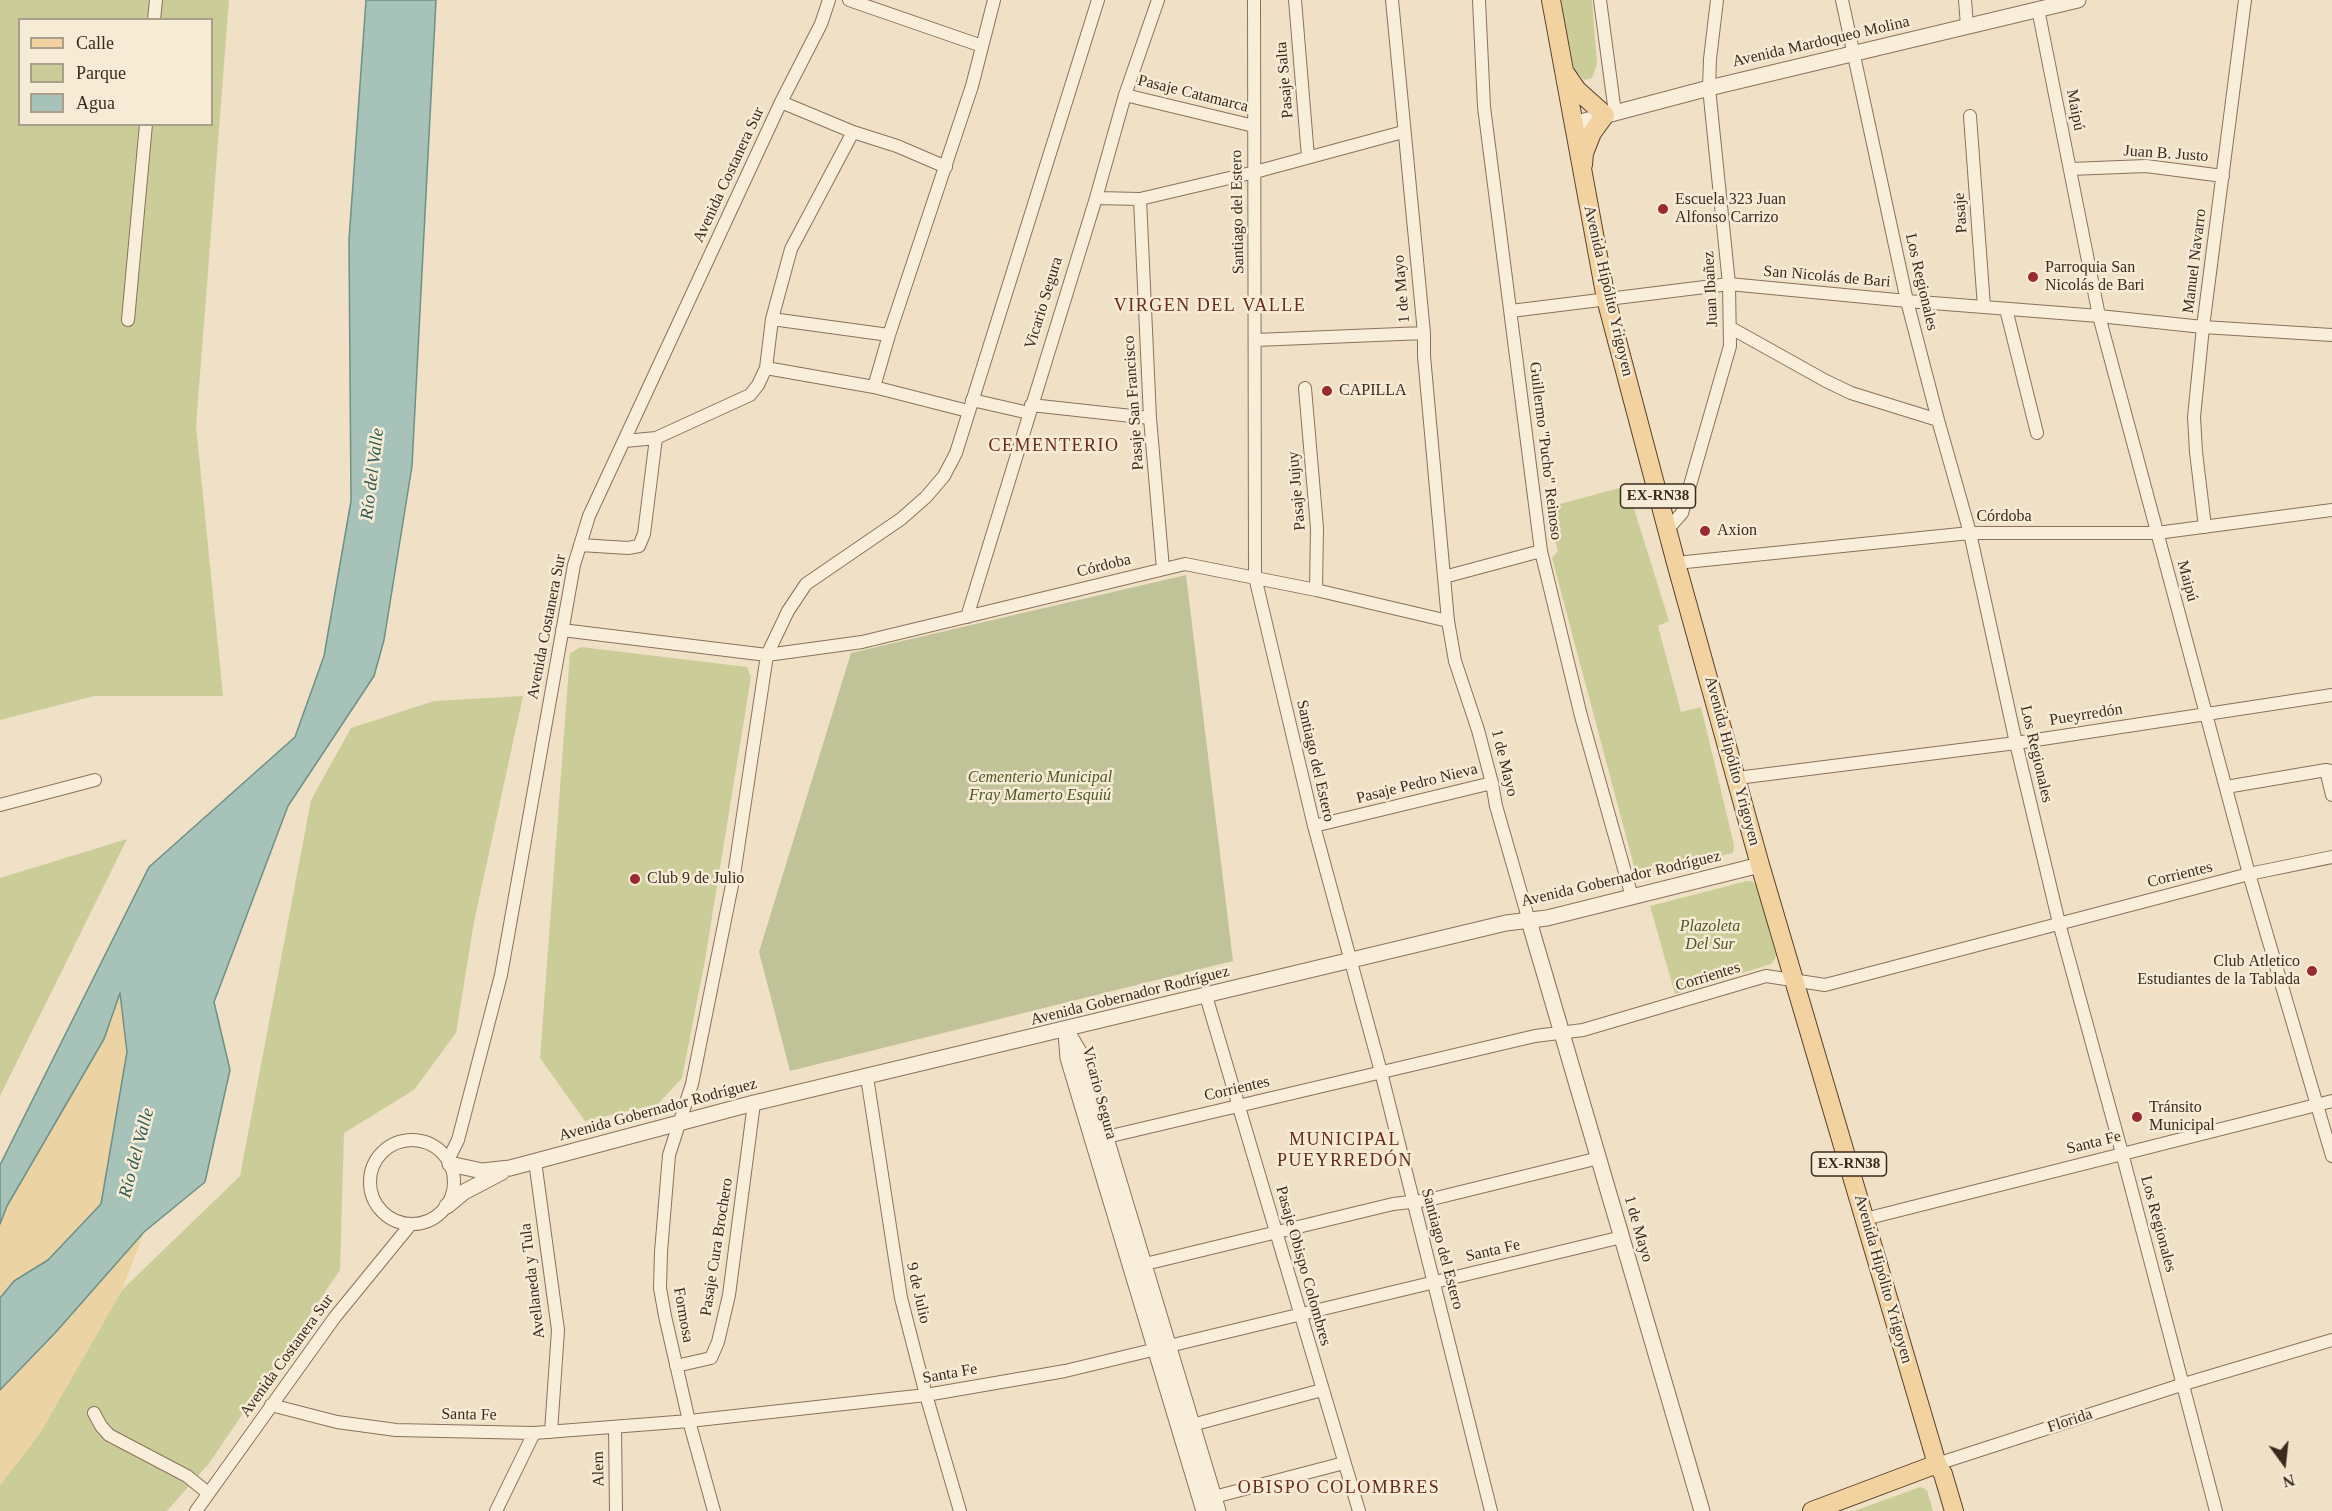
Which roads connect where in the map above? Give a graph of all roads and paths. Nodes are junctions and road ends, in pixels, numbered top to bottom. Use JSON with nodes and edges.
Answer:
{"nodes":[{"id":1,"x":156,"y":0,"type":"edge"},
{"id":2,"x":829,"y":0,"type":"edge"},
{"id":3,"x":849,"y":0,"type":"edge"},
{"id":4,"x":994,"y":0,"type":"edge"},
{"id":5,"x":1098,"y":0,"type":"edge"},
{"id":6,"x":1158,"y":0,"type":"edge"},
{"id":7,"x":1254,"y":0,"type":"edge"},
{"id":8,"x":1295,"y":0,"type":"edge"},
{"id":9,"x":1392,"y":0,"type":"edge"},
{"id":10,"x":1479,"y":0,"type":"edge"},
{"id":11,"x":1551,"y":0,"type":"edge"},
{"id":12,"x":1600,"y":0,"type":"edge"},
{"id":13,"x":1717,"y":0,"type":"edge"},
{"id":14,"x":1842,"y":0,"type":"edge"},
{"id":15,"x":1965,"y":0,"type":"edge"},
{"id":16,"x":2078,"y":0,"type":"edge"},
{"id":17,"x":2245,"y":0,"type":"edge"},
{"id":18,"x":2061,"y":2,"type":"edge"},
{"id":19,"x":2038,"y":9,"type":"junction"},
{"id":20,"x":154,"y":18,"type":"edge"},
{"id":21,"x":1967,"y":26,"type":"junction"},
{"id":22,"x":982,"y":46,"type":"junction"},
{"id":23,"x":1853,"y":53,"type":"junction"},
{"id":24,"x":1563,"y":70,"type":"junction"},
{"id":25,"x":1709,"y":88,"type":"junction"},
{"id":26,"x":1125,"y":94,"type":"junction"},
{"id":27,"x":781,"y":102,"type":"junction"},
{"id":28,"x":1610,"y":114,"type":"junction"},
{"id":29,"x":1970,"y":116,"type":"dead end"},
{"id":30,"x":1572,"y":124,"type":"junction"},
{"id":31,"x":146,"y":126,"type":"edge"},
{"id":32,"x":1254,"y":126,"type":"junction"},
{"id":33,"x":853,"y":132,"type":"junction"},
{"id":34,"x":1403,"y":132,"type":"junction"},
{"id":35,"x":1308,"y":157,"type":"junction"},
{"id":36,"x":946,"y":167,"type":"junction"},
{"id":37,"x":2070,"y":169,"type":"junction"},
{"id":38,"x":1255,"y":172,"type":"junction"},
{"id":39,"x":1582,"y":174,"type":"junction"},
{"id":40,"x":2223,"y":176,"type":"junction"},
{"id":41,"x":1096,"y":198,"type":"junction"},
{"id":42,"x":1140,"y":199,"type":"junction"},
{"id":43,"x":1730,"y":284,"type":"junction"},
{"id":44,"x":1606,"y":299,"type":"junction"},
{"id":45,"x":1907,"y":301,"type":"junction"},
{"id":46,"x":1984,"y":307,"type":"junction"},
{"id":47,"x":2006,"y":309,"type":"junction"},
{"id":48,"x":1511,"y":311,"type":"junction"},
{"id":49,"x":2099,"y":316,"type":"junction"},
{"id":50,"x":772,"y":319,"type":"junction"},
{"id":51,"x":128,"y":320,"type":"dead end"},
{"id":52,"x":2204,"y":327,"type":"junction"},
{"id":53,"x":1731,"y":328,"type":"junction"},
{"id":54,"x":1424,"y":333,"type":"junction"},
{"id":55,"x":889,"y":335,"type":"junction"},
{"id":56,"x":2332,"y":335,"type":"edge"},
{"id":57,"x":1256,"y":340,"type":"junction"},
{"id":58,"x":766,"y":368,"type":"junction"},
{"id":59,"x":874,"y":387,"type":"junction"},
{"id":60,"x":1305,"y":388,"type":"dead end"},
{"id":61,"x":970,"y":406,"type":"junction"},
{"id":62,"x":1030,"y":409,"type":"junction"},
{"id":63,"x":1150,"y":418,"type":"junction"},
{"id":64,"x":1938,"y":420,"type":"junction"},
{"id":65,"x":2037,"y":433,"type":"dead end"},
{"id":66,"x":656,"y":438,"type":"junction"},
{"id":67,"x":625,"y":441,"type":"junction"},
{"id":68,"x":2332,"y":510,"type":"edge"},
{"id":69,"x":2205,"y":527,"type":"junction"},
{"id":70,"x":1667,"y":530,"type":"junction"},
{"id":71,"x":1970,"y":533,"type":"junction"},
{"id":72,"x":2157,"y":533,"type":"junction"},
{"id":73,"x":580,"y":545,"type":"junction"},
{"id":74,"x":1541,"y":551,"type":"junction"},
{"id":75,"x":1676,"y":563,"type":"junction"},
{"id":76,"x":1163,"y":569,"type":"junction"},
{"id":77,"x":1255,"y":577,"type":"junction"},
{"id":78,"x":1444,"y":577,"type":"junction"},
{"id":79,"x":1316,"y":590,"type":"junction"},
{"id":80,"x":967,"y":617,"type":"junction"},
{"id":81,"x":1448,"y":621,"type":"junction"},
{"id":82,"x":562,"y":630,"type":"junction"},
{"id":83,"x":767,"y":655,"type":"junction"},
{"id":84,"x":2332,"y":695,"type":"edge"},
{"id":85,"x":2207,"y":714,"type":"junction"},
{"id":86,"x":2016,"y":743,"type":"junction"},
{"id":87,"x":2329,"y":771,"type":"edge"},
{"id":88,"x":1737,"y":778,"type":"junction"},
{"id":89,"x":95,"y":780,"type":"dead end"},
{"id":90,"x":1492,"y":783,"type":"junction"},
{"id":91,"x":2226,"y":787,"type":"junction"},
{"id":92,"x":2332,"y":795,"type":"edge"},
{"id":93,"x":0,"y":805,"type":"edge"},
{"id":94,"x":1314,"y":826,"type":"junction"},
{"id":95,"x":2332,"y":857,"type":"edge"},
{"id":96,"x":1760,"y":865,"type":"junction"},
{"id":97,"x":2249,"y":874,"type":"junction"},
{"id":98,"x":1632,"y":897,"type":"junction"},
{"id":99,"x":1529,"y":921,"type":"junction"},
{"id":100,"x":2059,"y":923,"type":"junction"},
{"id":101,"x":1351,"y":961,"type":"junction"},
{"id":102,"x":1794,"y":980,"type":"junction"},
{"id":103,"x":1206,"y":996,"type":"junction"},
{"id":104,"x":1066,"y":1030,"type":"junction"},
{"id":105,"x":1562,"y":1033,"type":"junction"},
{"id":106,"x":1381,"y":1072,"type":"junction"},
{"id":107,"x":867,"y":1077,"type":"junction"},
{"id":108,"x":2332,"y":1101,"type":"edge"},
{"id":109,"x":754,"y":1103,"type":"junction"},
{"id":110,"x":2318,"y":1104,"type":"junction"},
{"id":111,"x":1239,"y":1106,"type":"junction"},
{"id":112,"x":679,"y":1122,"type":"junction"},
{"id":113,"x":1099,"y":1138,"type":"junction"},
{"id":114,"x":2122,"y":1153,"type":"junction"},
{"id":115,"x":2332,"y":1156,"type":"edge"},
{"id":116,"x":1599,"y":1158,"type":"junction"},
{"id":117,"x":535,"y":1161,"type":"junction"},
{"id":118,"x":449,"y":1162,"type":"junction"},
{"id":119,"x":510,"y":1168,"type":"junction"},
{"id":120,"x":1413,"y":1201,"type":"junction"},
{"id":121,"x":447,"y":1206,"type":"junction"},
{"id":122,"x":1865,"y":1219,"type":"junction"},
{"id":123,"x":411,"y":1224,"type":"junction"},
{"id":124,"x":1275,"y":1232,"type":"junction"},
{"id":125,"x":1622,"y":1237,"type":"junction"},
{"id":126,"x":1137,"y":1266,"type":"junction"},
{"id":127,"x":1434,"y":1281,"type":"junction"},
{"id":128,"x":1300,"y":1315,"type":"junction"},
{"id":129,"x":2332,"y":1340,"type":"edge"},
{"id":130,"x":1162,"y":1348,"type":"junction"},
{"id":131,"x":676,"y":1366,"type":"junction"},
{"id":132,"x":2184,"y":1384,"type":"junction"},
{"id":133,"x":1322,"y":1390,"type":"junction"},
{"id":134,"x":926,"y":1395,"type":"junction"},
{"id":135,"x":271,"y":1406,"type":"junction"},
{"id":136,"x":94,"y":1413,"type":"dead end"},
{"id":137,"x":689,"y":1421,"type":"junction"},
{"id":138,"x":1192,"y":1425,"type":"junction"},
{"id":139,"x":615,"y":1427,"type":"junction"},
{"id":140,"x":551,"y":1432,"type":"junction"},
{"id":141,"x":534,"y":1433,"type":"junction"},
{"id":142,"x":1344,"y":1463,"type":"junction"},
{"id":143,"x":1937,"y":1464,"type":"junction"},
{"id":144,"x":208,"y":1493,"type":"junction"},
{"id":145,"x":1216,"y":1504,"type":"edge"},
{"id":146,"x":196,"y":1511,"type":"edge"},
{"id":147,"x":496,"y":1511,"type":"edge"},
{"id":148,"x":616,"y":1511,"type":"edge"},
{"id":149,"x":714,"y":1511,"type":"edge"},
{"id":150,"x":960,"y":1511,"type":"edge"},
{"id":151,"x":1204,"y":1511,"type":"edge"},
{"id":152,"x":1359,"y":1511,"type":"edge"},
{"id":153,"x":1491,"y":1511,"type":"edge"},
{"id":154,"x":1702,"y":1511,"type":"edge"},
{"id":155,"x":1812,"y":1511,"type":"edge"},
{"id":156,"x":1954,"y":1511,"type":"edge"},
{"id":157,"x":2216,"y":1511,"type":"edge"}],
"edges":[{"from":1,"to":20,"type":"street"},
{"from":2,"to":27,"type":"street","name":"Avenida Costanera Sur"},
{"from":3,"to":22,"type":"street"},
{"from":4,"to":22,"type":"street"},
{"from":5,"to":61,"type":"street","name":"Formosa"},
{"from":6,"to":26,"type":"street","name":"Vicario Segura"},
{"from":7,"to":32,"type":"street","name":"Santiago del Estero"},
{"from":8,"to":35,"type":"street","name":"Pasaje Salta"},
{"from":9,"to":34,"type":"street","name":"1 de Mayo"},
{"from":10,"to":48,"type":"street","name":"Guillermo \"Pucho\" Reinoso"},
{"from":11,"to":24,"type":"main road","name":"Avenida Hipólito Yrigoyen","number":"EX-RN38"},
{"from":12,"to":28,"type":"street"},
{"from":13,"to":25,"type":"street","name":"Juan Ibañez"},
{"from":14,"to":23,"type":"street","name":"Los Regionales"},
{"from":15,"to":21,"type":"street"},
{"from":16,"to":18,"type":"street","name":"Avenida Mardoqueo Molina"},
{"from":17,"to":40,"type":"street","name":"Manuel Navarro"},
{"from":18,"to":19,"type":"street","name":"Avenida Mardoqueo Molina"},
{"from":19,"to":21,"type":"street","name":"Avenida Mardoqueo Molina"},
{"from":19,"to":37,"type":"street","name":"Maipú"},
{"from":21,"to":23,"type":"street","name":"Avenida Mardoqueo Molina"},
{"from":22,"to":36,"type":"street"},
{"from":23,"to":25,"type":"street","name":"Avenida Mardoqueo Molina"},
{"from":23,"to":45,"type":"street","name":"Los Regionales"},
{"from":24,"to":28,"type":"main road"},
{"from":24,"to":30,"type":"main road","name":"Avenida Hipólito Yrigoyen","number":"EX-RN38"},
{"from":25,"to":28,"type":"street","name":"Avenida Mardoqueo Molina"},
{"from":25,"to":43,"type":"street","name":"Juan Ibañez"},
{"from":26,"to":32,"type":"street","name":"Pasaje Catamarca"},
{"from":26,"to":41,"type":"street","name":"Vicario Segura"},
{"from":27,"to":33,"type":"street"},
{"from":27,"to":67,"type":"street","name":"Avenida Costanera Sur"},
{"from":28,"to":30,"type":"street","name":"Avenida Mardoqueo Molina"},
{"from":28,"to":39,"type":"main road"},
{"from":29,"to":46,"type":"street","name":"Pasaje"},
{"from":30,"to":39,"type":"main road","name":"Avenida Hipólito Yrigoyen","number":"EX-RN38"},
{"from":31,"to":51,"type":"street"},
{"from":32,"to":38,"type":"street","name":"Santiago del Estero"},
{"from":33,"to":36,"type":"street"},
{"from":33,"to":50,"type":"street"},
{"from":34,"to":35,"type":"street"},
{"from":34,"to":54,"type":"street","name":"1 de Mayo"},
{"from":35,"to":38,"type":"street"},
{"from":36,"to":55,"type":"street"},
{"from":37,"to":40,"type":"street","name":"Juan B. Justo"},
{"from":37,"to":49,"type":"street","name":"Maipú"},
{"from":38,"to":42,"type":"street"},
{"from":38,"to":57,"type":"street","name":"Santiago del Estero"},
{"from":39,"to":44,"type":"main road","name":"Avenida Hipólito Yrigoyen","number":"EX-RN38"},
{"from":40,"to":52,"type":"street","name":"Manuel Navarro"},
{"from":41,"to":42,"type":"street"},
{"from":41,"to":62,"type":"street","name":"Vicario Segura"},
{"from":42,"to":63,"type":"street","name":"Pasaje San Francisco"},
{"from":43,"to":44,"type":"street","name":"San Nicolás de Bari"},
{"from":43,"to":45,"type":"street","name":"San Nicolás de Bari"},
{"from":43,"to":53,"type":"street","name":"Juan Ibañez"},
{"from":44,"to":48,"type":"street","name":"San Nicolás de Bari"},
{"from":44,"to":70,"type":"main road","name":"Avenida Hipólito Yrigoyen","number":"EX-RN38"},
{"from":45,"to":46,"type":"street","name":"San Nicolás de Bari"},
{"from":45,"to":64,"type":"street","name":"Los Regionales"},
{"from":46,"to":47,"type":"street","name":"San Nicolás de Bari"},
{"from":47,"to":49,"type":"street","name":"San Nicolás de Bari"},
{"from":47,"to":65,"type":"street"},
{"from":48,"to":74,"type":"street","name":"Guillermo \"Pucho\" Reinoso"},
{"from":49,"to":52,"type":"street","name":"San Nicolás de Bari"},
{"from":49,"to":72,"type":"street","name":"Maipú"},
{"from":50,"to":55,"type":"street"},
{"from":50,"to":58,"type":"street"},
{"from":52,"to":56,"type":"street","name":"San Nicolás de Bari"},
{"from":52,"to":69,"type":"street","name":"Manuel Navarro"},
{"from":53,"to":64,"type":"street"},
{"from":53,"to":70,"type":"street","name":"Juan Ibañez"},
{"from":54,"to":57,"type":"street"},
{"from":54,"to":78,"type":"street","name":"1 de Mayo"},
{"from":55,"to":59,"type":"street"},
{"from":57,"to":77,"type":"street","name":"Santiago del Estero"},
{"from":58,"to":59,"type":"street"},
{"from":58,"to":66,"type":"street"},
{"from":59,"to":61,"type":"street"},
{"from":60,"to":79,"type":"street","name":"Pasaje Jujuy"},
{"from":61,"to":62,"type":"street"},
{"from":61,"to":83,"type":"street","name":"Formosa"},
{"from":62,"to":63,"type":"street"},
{"from":62,"to":80,"type":"street","name":"Vicario Segura"},
{"from":63,"to":76,"type":"street","name":"Pasaje San Francisco"},
{"from":64,"to":71,"type":"street","name":"Los Regionales"},
{"from":66,"to":67,"type":"street"},
{"from":66,"to":73,"type":"street"},
{"from":67,"to":73,"type":"street","name":"Avenida Costanera Sur"},
{"from":68,"to":69,"type":"street","name":"Córdoba"},
{"from":69,"to":72,"type":"street","name":"Córdoba"},
{"from":70,"to":75,"type":"main road","name":"Avenida Hipólito Yrigoyen","number":"EX-RN38"},
{"from":71,"to":72,"type":"street","name":"Córdoba"},
{"from":71,"to":75,"type":"street","name":"Córdoba"},
{"from":71,"to":86,"type":"street","name":"Los Regionales"},
{"from":72,"to":85,"type":"street","name":"Maipú"},
{"from":73,"to":82,"type":"street","name":"Avenida Costanera Sur"},
{"from":74,"to":78,"type":"street"},
{"from":74,"to":98,"type":"street","name":"Guillermo \"Pucho\" Reinoso"},
{"from":75,"to":88,"type":"main road","name":"Avenida Hipólito Yrigoyen","number":"EX-RN38"},
{"from":76,"to":77,"type":"street","name":"Córdoba"},
{"from":76,"to":80,"type":"street","name":"Córdoba"},
{"from":77,"to":79,"type":"street","name":"Córdoba"},
{"from":77,"to":94,"type":"street","name":"Santiago del Estero"},
{"from":78,"to":81,"type":"street","name":"1 de Mayo"},
{"from":79,"to":81,"type":"street","name":"Córdoba"},
{"from":80,"to":83,"type":"street","name":"Córdoba"},
{"from":81,"to":90,"type":"street","name":"1 de Mayo"},
{"from":82,"to":83,"type":"street","name":"Córdoba"},
{"from":82,"to":118,"type":"street","name":"Avenida Costanera Sur"},
{"from":83,"to":112,"type":"street","name":"Formosa"},
{"from":84,"to":85,"type":"street","name":"Pueyrredón"},
{"from":85,"to":86,"type":"street","name":"Pueyrredón"},
{"from":85,"to":91,"type":"street","name":"Maipú"},
{"from":86,"to":88,"type":"street","name":"Pueyrredón"},
{"from":86,"to":100,"type":"street","name":"Los Regionales"},
{"from":87,"to":91,"type":"street"},
{"from":87,"to":92,"type":"street"},
{"from":88,"to":96,"type":"main road","name":"Avenida Hipólito Yrigoyen","number":"EX-RN38"},
{"from":89,"to":93,"type":"street"},
{"from":90,"to":94,"type":"street","name":"Pasaje Pedro Nieva"},
{"from":90,"to":99,"type":"street","name":"1 de Mayo"},
{"from":91,"to":97,"type":"street","name":"Maipú"},
{"from":94,"to":101,"type":"street","name":"Santiago del Estero"},
{"from":95,"to":97,"type":"street","name":"Corrientes"},
{"from":96,"to":98,"type":"street","name":"Avenida Gobernador Rodríguez"},
{"from":96,"to":102,"type":"main road","name":"Avenida Hipólito Yrigoyen","number":"EX-RN38"},
{"from":97,"to":100,"type":"street","name":"Corrientes"},
{"from":97,"to":110,"type":"street","name":"Maipú"},
{"from":98,"to":99,"type":"street","name":"Avenida Gobernador Rodríguez"},
{"from":99,"to":101,"type":"street","name":"Avenida Gobernador Rodríguez"},
{"from":99,"to":105,"type":"street","name":"1 de Mayo"},
{"from":100,"to":102,"type":"street","name":"Corrientes"},
{"from":100,"to":114,"type":"street","name":"Los Regionales"},
{"from":101,"to":103,"type":"street","name":"Avenida Gobernador Rodríguez"},
{"from":101,"to":106,"type":"street","name":"Santiago del Estero"},
{"from":102,"to":105,"type":"street","name":"Corrientes"},
{"from":102,"to":122,"type":"main road","name":"Avenida Hipólito Yrigoyen","number":"EX-RN38"},
{"from":103,"to":104,"type":"street","name":"Avenida Gobernador Rodríguez"},
{"from":103,"to":111,"type":"street","name":"Pasaje Obispo Colombres"},
{"from":104,"to":107,"type":"street","name":"Avenida Gobernador Rodríguez"},
{"from":104,"to":113,"type":"street","name":"Vicario Segura"},
{"from":105,"to":106,"type":"street","name":"Corrientes"},
{"from":105,"to":116,"type":"street","name":"1 de Mayo"},
{"from":106,"to":111,"type":"street","name":"Corrientes"},
{"from":106,"to":120,"type":"street","name":"Santiago del Estero"},
{"from":107,"to":109,"type":"street","name":"Avenida Gobernador Rodríguez"},
{"from":107,"to":134,"type":"street","name":"9 de Julio"},
{"from":108,"to":110,"type":"street","name":"Santa Fe"},
{"from":109,"to":112,"type":"street","name":"Avenida Gobernador Rodríguez"},
{"from":109,"to":131,"type":"street","name":"Pasaje Cura Brochero"},
{"from":110,"to":114,"type":"street","name":"Santa Fe"},
{"from":110,"to":115,"type":"street","name":"Maipú"},
{"from":111,"to":113,"type":"street","name":"Corrientes"},
{"from":111,"to":124,"type":"street","name":"Pasaje Obispo Colombres"},
{"from":112,"to":117,"type":"street","name":"Avenida Gobernador Rodríguez"},
{"from":112,"to":131,"type":"street","name":"Formosa"},
{"from":113,"to":126,"type":"street","name":"Vicario Segura"},
{"from":114,"to":122,"type":"street","name":"Santa Fe"},
{"from":114,"to":132,"type":"street","name":"Los Regionales"},
{"from":116,"to":120,"type":"street"},
{"from":116,"to":125,"type":"street","name":"1 de Mayo"},
{"from":117,"to":119,"type":"street","name":"Avenida Gobernador Rodríguez"},
{"from":117,"to":140,"type":"street","name":"Avellaneda y Tula"},
{"from":118,"to":119,"type":"street","name":"Avenida Gobernador Rodríguez"},
{"from":118,"to":121,"type":"street"},
{"from":118,"to":123,"type":"street"},
{"from":119,"to":121,"type":"street","name":"Avenida Gobernador Rodríguez"},
{"from":120,"to":124,"type":"street"},
{"from":120,"to":127,"type":"street","name":"Santiago del Estero"},
{"from":121,"to":123,"type":"street"},
{"from":122,"to":143,"type":"main road","name":"Avenida Hipólito Yrigoyen","number":"EX-RN38"},
{"from":123,"to":135,"type":"street","name":"Avenida Costanera Sur"},
{"from":124,"to":126,"type":"street"},
{"from":124,"to":128,"type":"street","name":"Pasaje Obispo Colombres"},
{"from":125,"to":127,"type":"street","name":"Santa Fe"},
{"from":125,"to":154,"type":"street","name":"1 de Mayo"},
{"from":126,"to":130,"type":"street","name":"Vicario Segura"},
{"from":127,"to":128,"type":"street","name":"Santa Fe"},
{"from":127,"to":153,"type":"street","name":"Santiago del Estero"},
{"from":128,"to":130,"type":"street","name":"Santa Fe"},
{"from":128,"to":133,"type":"street","name":"Pasaje Obispo Colombres"},
{"from":129,"to":132,"type":"street","name":"Florida"},
{"from":130,"to":134,"type":"street","name":"Santa Fe"},
{"from":130,"to":138,"type":"street","name":"Vicario Segura"},
{"from":130,"to":151,"type":"street","name":"Vicario Segura"},
{"from":131,"to":137,"type":"street","name":"Formosa"},
{"from":132,"to":143,"type":"street","name":"Florida"},
{"from":132,"to":157,"type":"street","name":"Los Regionales"},
{"from":133,"to":138,"type":"street"},
{"from":133,"to":142,"type":"street","name":"Pasaje Obispo Colombres"},
{"from":134,"to":137,"type":"street","name":"Santa Fe"},
{"from":134,"to":150,"type":"street","name":"9 de Julio"},
{"from":135,"to":141,"type":"street","name":"Santa Fe"},
{"from":135,"to":144,"type":"street","name":"Avenida Costanera Sur"},
{"from":136,"to":144,"type":"street"},
{"from":137,"to":139,"type":"street","name":"Santa Fe"},
{"from":137,"to":149,"type":"street","name":"Formosa"},
{"from":138,"to":145,"type":"street","name":"Vicario Segura"},
{"from":139,"to":140,"type":"street","name":"Santa Fe"},
{"from":139,"to":148,"type":"street","name":"Alem"},
{"from":140,"to":141,"type":"street","name":"Santa Fe"},
{"from":141,"to":147,"type":"street"},
{"from":142,"to":145,"type":"street"},
{"from":142,"to":152,"type":"street","name":"Pasaje Obispo Colombres"},
{"from":143,"to":155,"type":"main road","name":"Florida"},
{"from":143,"to":156,"type":"main road","name":"Avenida Hipólito Yrigoyen","number":"EX-RN38"},
{"from":144,"to":146,"type":"street","name":"Avenida Costanera Sur"}]}
